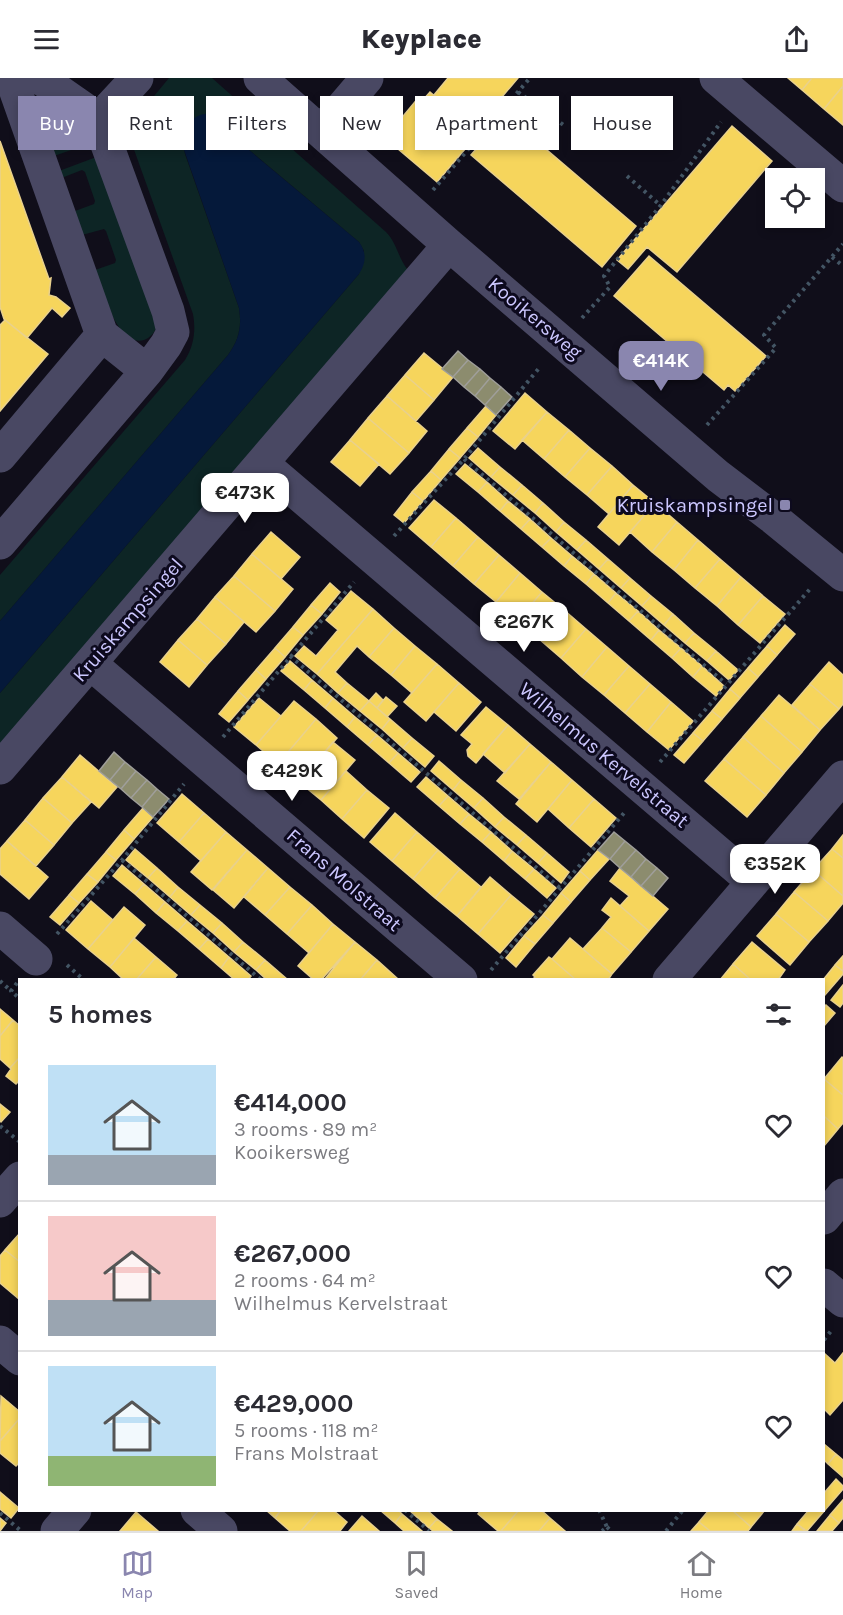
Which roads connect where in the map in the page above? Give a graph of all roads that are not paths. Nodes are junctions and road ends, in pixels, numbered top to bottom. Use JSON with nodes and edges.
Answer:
{"nodes":[{"id":1,"x":11,"y":78,"type":"edge"},
{"id":2,"x":40,"y":78,"type":"edge"},
{"id":3,"x":137,"y":78,"type":"edge"},
{"id":4,"x":260,"y":78,"type":"edge"},
{"id":5,"x":368,"y":78,"type":"edge"},
{"id":6,"x":716,"y":78,"type":"edge"},
{"id":7,"x":352,"y":96,"type":"edge"},
{"id":8,"x":98,"y":120,"type":"junction"},
{"id":9,"x":320,"y":131,"type":"edge"},
{"id":10,"x":341,"y":150,"type":"edge"},
{"id":11,"x":843,"y":186,"type":"edge"},
{"id":12,"x":449,"y":245,"type":"junction"},
{"id":13,"x":102,"y":336,"type":"junction"},
{"id":14,"x":147,"y":371,"type":"junction"},
{"id":15,"x":0,"y":456,"type":"edge"},
{"id":16,"x":263,"y":464,"type":"junction"},
{"id":17,"x":0,"y":543,"type":"edge"},
{"id":18,"x":837,"y":570,"type":"edge"},
{"id":19,"x":91,"y":664,"type":"junction"},
{"id":20,"x":0,"y":768,"type":"edge"},
{"id":21,"x":843,"y":777,"type":"edge"},
{"id":22,"x":753,"y":882,"type":"junction"},
{"id":23,"x":0,"y":928,"type":"edge"},
{"id":24,"x":28,"y":969,"type":"edge"},
{"id":25,"x":475,"y":975,"type":"edge"},
{"id":26,"x":671,"y":978,"type":"edge"},
{"id":27,"x":18,"y":1180,"type":"edge"},
{"id":28,"x":843,"y":1195,"type":"edge"},
{"id":29,"x":0,"y":1201,"type":"edge"},
{"id":30,"x":825,"y":1217,"type":"edge"},
{"id":31,"x":825,"y":1286,"type":"edge"},
{"id":32,"x":843,"y":1301,"type":"edge"},
{"id":33,"x":0,"y":1342,"type":"edge"},
{"id":34,"x":18,"y":1357,"type":"edge"},
{"id":35,"x":73,"y":1512,"type":"edge"},
{"id":36,"x":199,"y":1512,"type":"edge"},
{"id":37,"x":57,"y":1531,"type":"edge"},
{"id":38,"x":221,"y":1531,"type":"edge"}],
"edges":[{"from":1,"to":13,"type":"street"},
{"from":2,"to":8,"type":"street"},
{"from":3,"to":8,"type":"street"},
{"from":4,"to":9,"type":"street"},
{"from":5,"to":7,"type":"street"},
{"from":6,"to":11,"type":"street"},
{"from":8,"to":14,"type":"street"},
{"from":10,"to":12,"type":"street"},
{"from":12,"to":16,"type":"street","name":"Kruiskampsingel"},
{"from":12,"to":18,"type":"street","name":"Kooikersweg"},
{"from":13,"to":14,"type":"street"},
{"from":13,"to":15,"type":"street"},
{"from":14,"to":17,"type":"street"},
{"from":16,"to":19,"type":"street","name":"Kruiskampsingel"},
{"from":16,"to":22,"type":"street","name":"Wilhelmus Kervelstraat"},
{"from":19,"to":20,"type":"street","name":"Kruiskampsingel"},
{"from":19,"to":25,"type":"street","name":"Frans Molstraat"},
{"from":21,"to":22,"type":"street"},
{"from":22,"to":26,"type":"street"},
{"from":23,"to":24,"type":"street"},
{"from":27,"to":29,"type":"street"},
{"from":28,"to":30,"type":"street"},
{"from":31,"to":32,"type":"street"},
{"from":33,"to":34,"type":"street"},
{"from":35,"to":37,"type":"street"},
{"from":36,"to":38,"type":"street"}]}
